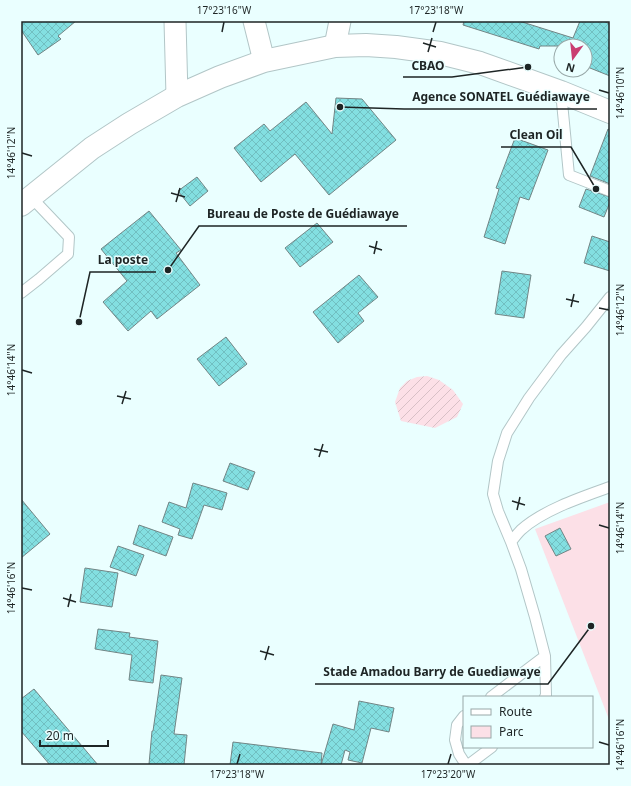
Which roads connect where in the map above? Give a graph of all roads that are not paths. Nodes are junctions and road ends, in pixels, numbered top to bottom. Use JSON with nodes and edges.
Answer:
{"nodes":[{"id":1,"x":175,"y":21,"type":"edge"},
{"id":2,"x":254,"y":21,"type":"edge"},
{"id":3,"x":340,"y":21,"type":"edge"},
{"id":4,"x":335,"y":46,"type":"junction"},
{"id":5,"x":264,"y":61,"type":"junction"},
{"id":6,"x":561,"y":92,"type":"junction"},
{"id":7,"x":177,"y":96,"type":"junction"},
{"id":8,"x":610,"y":112,"type":"edge"},
{"id":9,"x":610,"y":191,"type":"edge"},
{"id":10,"x":26,"y":201,"type":"edge"},
{"id":11,"x":21,"y":293,"type":"edge"},
{"id":12,"x":610,"y":297,"type":"edge"},
{"id":13,"x":610,"y":487,"type":"edge"},
{"id":14,"x":511,"y":542,"type":"junction"},
{"id":15,"x":545,"y":656,"type":"junction"},
{"id":16,"x":492,"y":696,"type":"edge"},
{"id":17,"x":545,"y":696,"type":"edge"},
{"id":18,"x":463,"y":717,"type":"edge"},
{"id":19,"x":491,"y":748,"type":"edge"},
{"id":20,"x":467,"y":765,"type":"edge"}],
"edges":[{"from":1,"to":7,"type":"street"},
{"from":2,"to":5,"type":"street"},
{"from":3,"to":4,"type":"street"},
{"from":4,"to":5,"type":"main road"},
{"from":4,"to":6,"type":"main road"},
{"from":5,"to":7,"type":"main road"},
{"from":6,"to":8,"type":"main road"},
{"from":6,"to":9,"type":"lane"},
{"from":7,"to":10,"type":"main road"},
{"from":10,"to":11,"type":"lane"},
{"from":12,"to":14,"type":"lane"},
{"from":13,"to":14,"type":"lane"},
{"from":14,"to":15,"type":"lane"},
{"from":15,"to":16,"type":"lane"},
{"from":15,"to":17,"type":"lane"},
{"from":18,"to":20,"type":"lane"},
{"from":19,"to":20,"type":"lane"}]}
